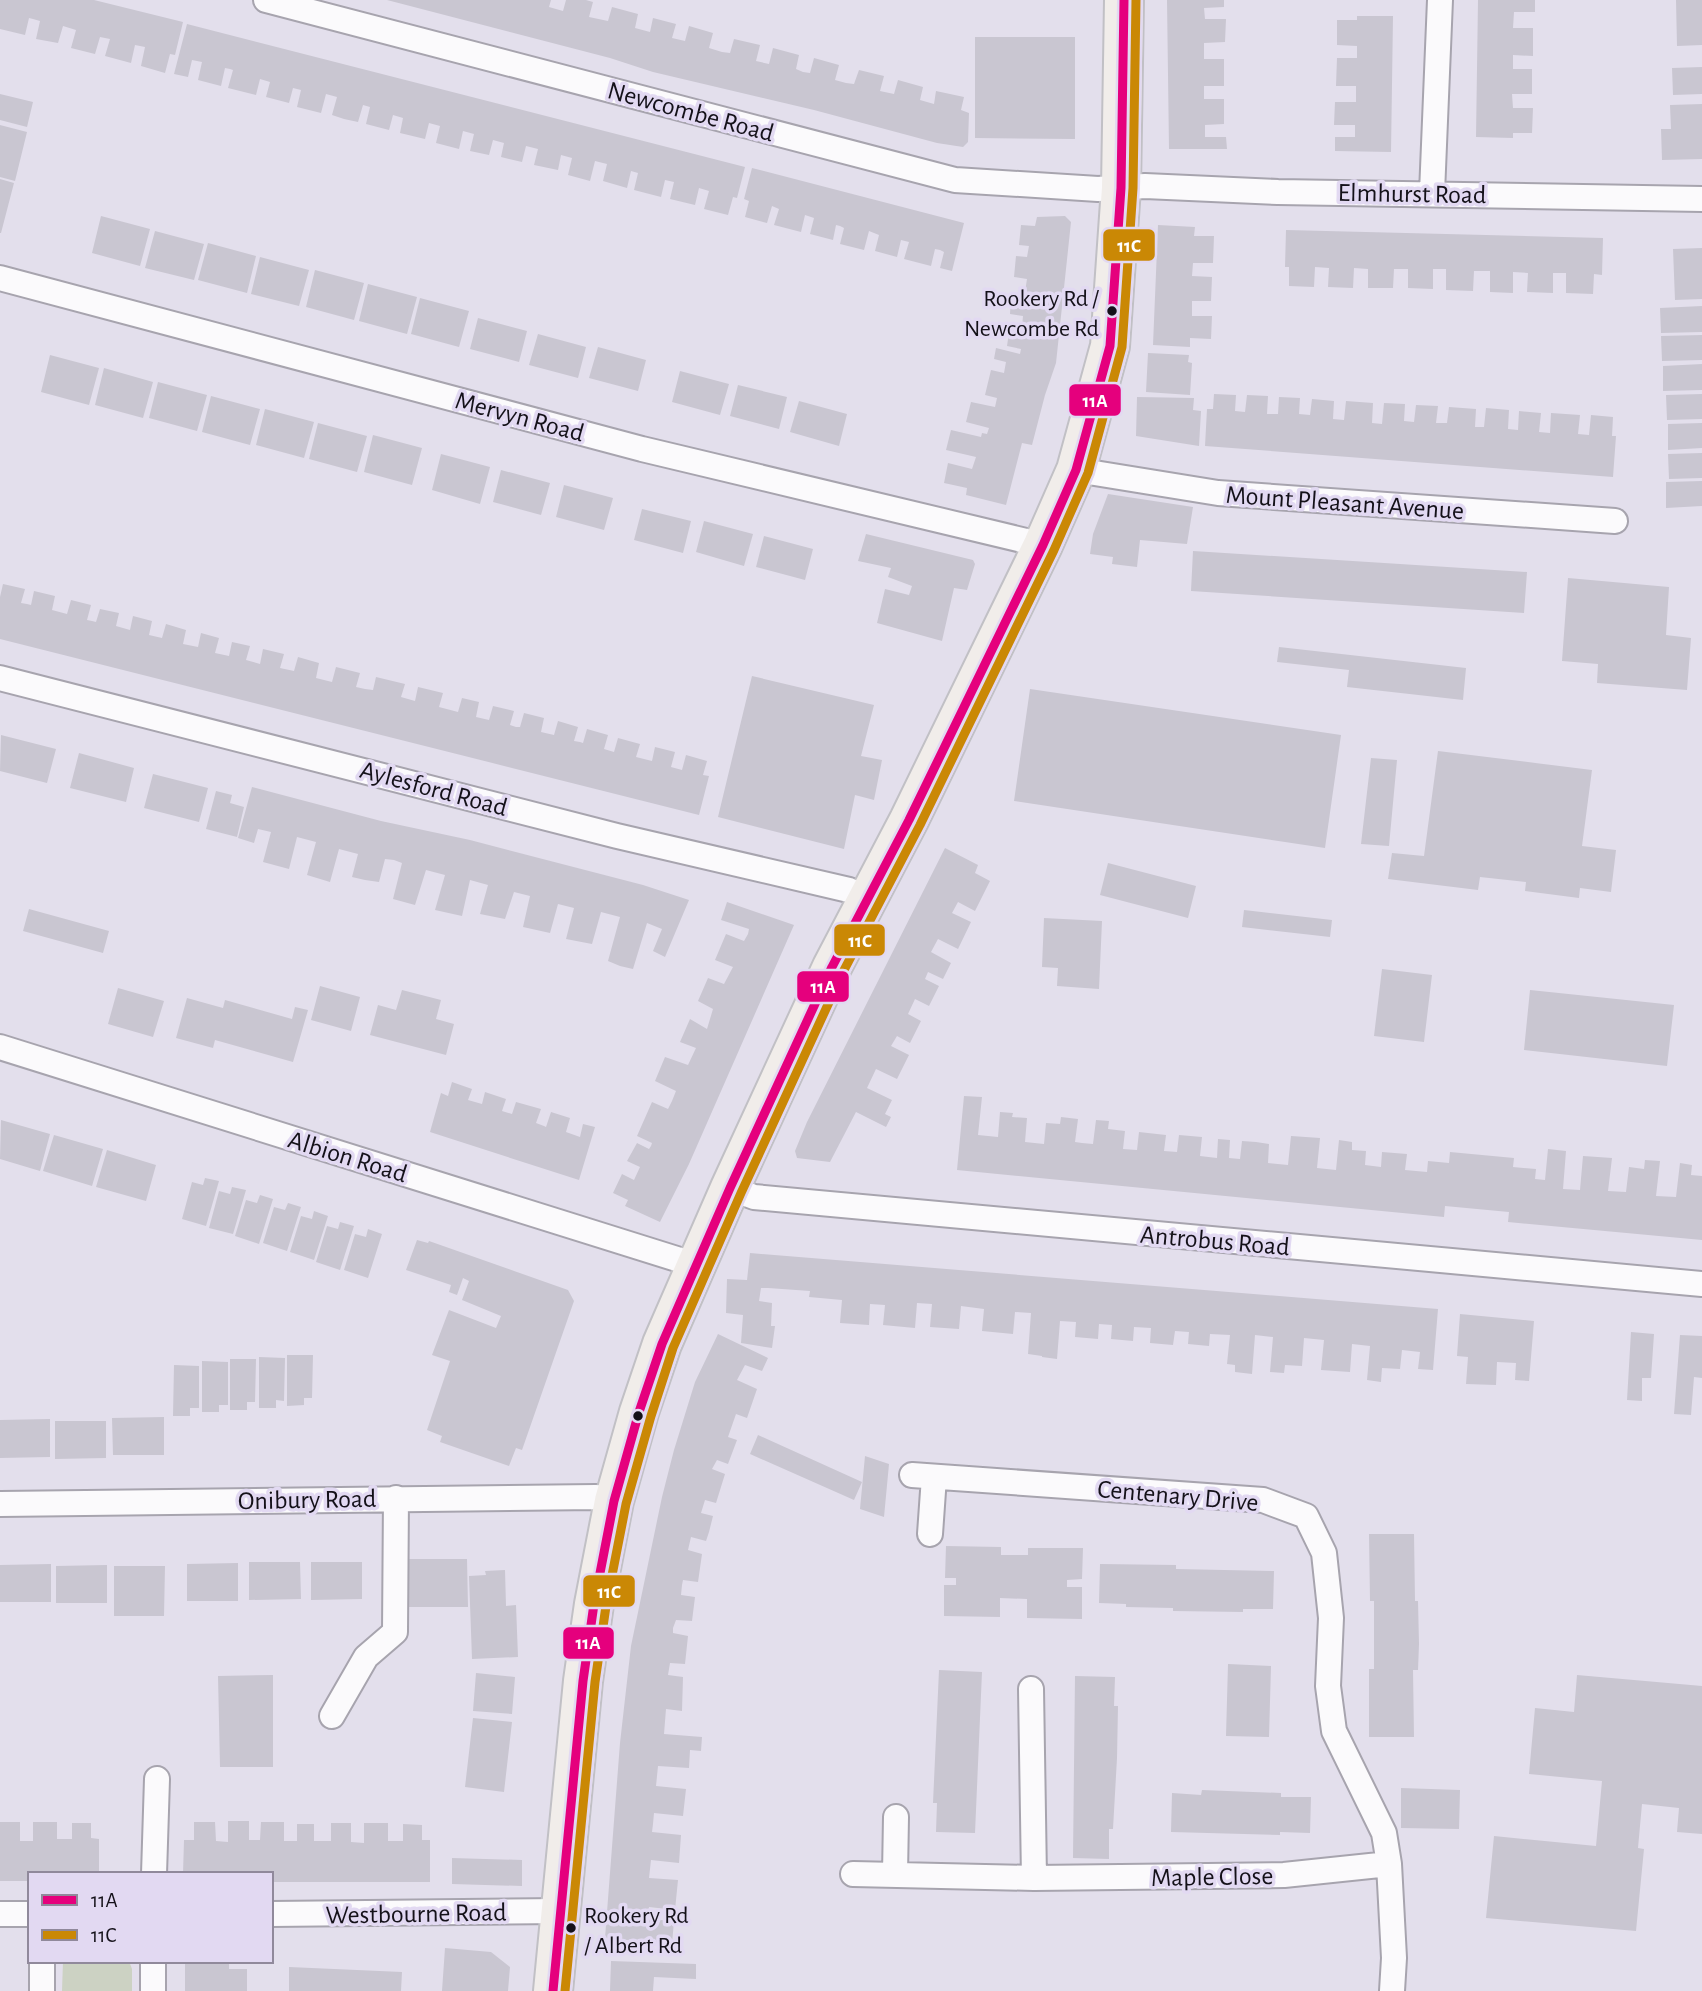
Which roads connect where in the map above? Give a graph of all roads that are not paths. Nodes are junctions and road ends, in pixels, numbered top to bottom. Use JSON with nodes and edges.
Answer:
{"nodes":[{"id":1,"x":266,"y":0,"type":"edge"},
{"id":2,"x":1124,"y":0,"type":"edge"},
{"id":3,"x":1440,"y":0,"type":"edge"},
{"id":4,"x":1121,"y":188,"type":"junction"},
{"id":5,"x":1433,"y":193,"type":"junction"},
{"id":6,"x":1702,"y":199,"type":"edge"},
{"id":7,"x":0,"y":278,"type":"edge"},
{"id":8,"x":1076,"y":470,"type":"junction"},
{"id":9,"x":1615,"y":521,"type":"dead end"},
{"id":10,"x":1043,"y":545,"type":"junction"},
{"id":11,"x":0,"y":678,"type":"edge"},
{"id":12,"x":868,"y":899,"type":"junction"},
{"id":13,"x":0,"y":1048,"type":"edge"},
{"id":14,"x":730,"y":1188,"type":"junction"},
{"id":15,"x":696,"y":1265,"type":"junction"},
{"id":16,"x":1702,"y":1284,"type":"edge"},
{"id":17,"x":396,"y":1498,"type":"junction"},
{"id":18,"x":614,"y":1500,"type":"junction"},
{"id":19,"x":0,"y":1504,"type":"edge"},
{"id":20,"x":930,"y":1534,"type":"dead end"},
{"id":21,"x":1031,"y":1689,"type":"dead end"},
{"id":22,"x":332,"y":1716,"type":"dead end"},
{"id":23,"x":157,"y":1779,"type":"dead end"},
{"id":24,"x":896,"y":1817,"type":"dead end"},
{"id":25,"x":1389,"y":1864,"type":"junction"},
{"id":26,"x":153,"y":1872,"type":"edge"},
{"id":27,"x":853,"y":1874,"type":"dead end"},
{"id":28,"x":895,"y":1874,"type":"junction"},
{"id":29,"x":1034,"y":1878,"type":"junction"},
{"id":30,"x":561,"y":1911,"type":"junction"},
{"id":31,"x":0,"y":1914,"type":"edge"},
{"id":32,"x":28,"y":1914,"type":"edge"},
{"id":33,"x":273,"y":1914,"type":"edge"},
{"id":34,"x":42,"y":1963,"type":"edge"},
{"id":35,"x":153,"y":1963,"type":"edge"},
{"id":36,"x":42,"y":1991,"type":"edge"},
{"id":37,"x":153,"y":1991,"type":"edge"},
{"id":38,"x":553,"y":1991,"type":"edge"},
{"id":39,"x":1392,"y":1991,"type":"edge"}],
"edges":[{"from":1,"to":4,"type":"street","name":"Newcombe Road"},
{"from":2,"to":4,"type":"main road"},
{"from":3,"to":5,"type":"street"},
{"from":4,"to":5,"type":"street","name":"Elmhurst Road"},
{"from":4,"to":8,"type":"main road"},
{"from":5,"to":6,"type":"street","name":"Elmhurst Road"},
{"from":7,"to":10,"type":"street","name":"Mervyn Road"},
{"from":8,"to":9,"type":"street","name":"Mount Pleasant Avenue"},
{"from":8,"to":10,"type":"main road"},
{"from":10,"to":12,"type":"main road"},
{"from":11,"to":12,"type":"street","name":"Aylesford Road"},
{"from":12,"to":14,"type":"main road"},
{"from":13,"to":15,"type":"street","name":"Albion Road"},
{"from":14,"to":15,"type":"main road"},
{"from":14,"to":16,"type":"street","name":"Antrobus Road"},
{"from":15,"to":18,"type":"main road"},
{"from":17,"to":18,"type":"street","name":"Onibury Road"},
{"from":17,"to":19,"type":"street","name":"Onibury Road"},
{"from":17,"to":22,"type":"street"},
{"from":18,"to":30,"type":"main road"},
{"from":20,"to":25,"type":"street","name":"Centenary Drive"},
{"from":21,"to":29,"type":"street"},
{"from":23,"to":26,"type":"street"},
{"from":24,"to":28,"type":"street"},
{"from":25,"to":29,"type":"street","name":"Maple Close"},
{"from":25,"to":39,"type":"street","name":"Centenary Drive"},
{"from":27,"to":28,"type":"street","name":"Maple Close"},
{"from":28,"to":29,"type":"street","name":"Maple Close"},
{"from":30,"to":33,"type":"street","name":"Westbourne Road"},
{"from":30,"to":38,"type":"main road"},
{"from":31,"to":32,"type":"street"},
{"from":34,"to":36,"type":"street"},
{"from":35,"to":37,"type":"street"}]}
